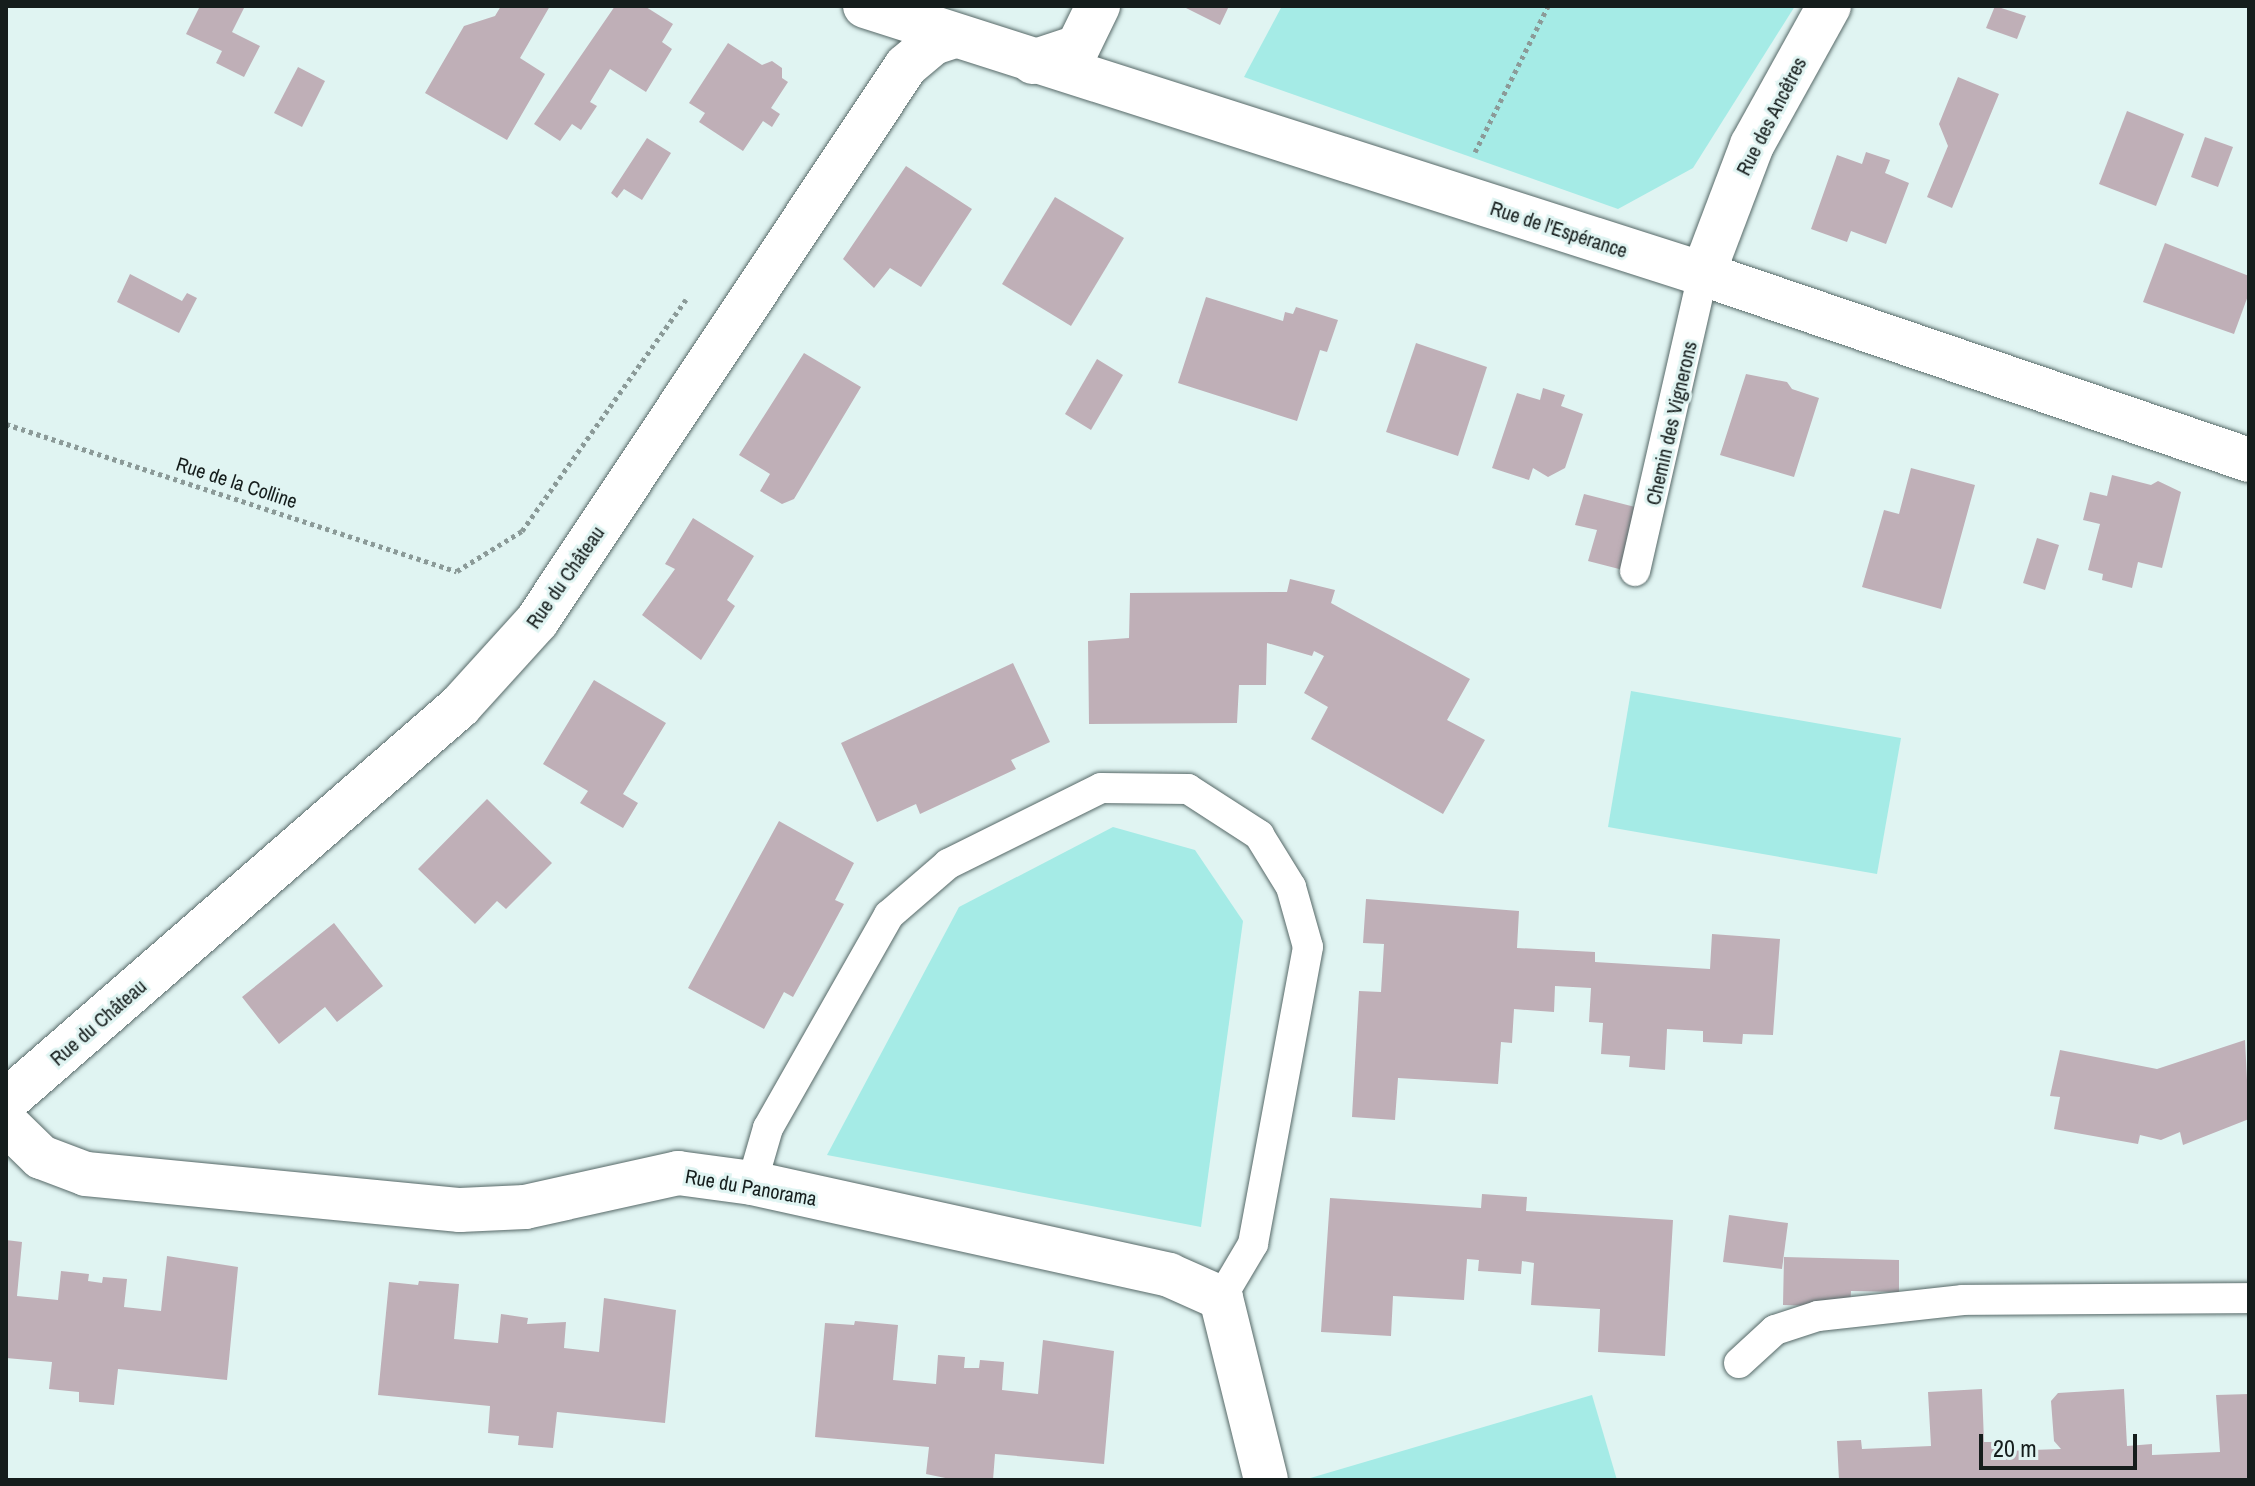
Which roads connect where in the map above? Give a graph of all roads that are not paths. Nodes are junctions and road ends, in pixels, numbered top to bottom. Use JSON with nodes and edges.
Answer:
{"nodes":[{"id":1,"x":865,"y":6,"type":"edge"},
{"id":2,"x":1098,"y":6,"type":"edge"},
{"id":3,"x":1829,"y":6,"type":"edge"},
{"id":4,"x":955,"y":36,"type":"junction"},
{"id":5,"x":1033,"y":62,"type":"junction"},
{"id":6,"x":1703,"y":274,"type":"junction"},
{"id":7,"x":2249,"y":460,"type":"edge"},
{"id":8,"x":1635,"y":571,"type":"dead end"},
{"id":9,"x":6,"y":1101,"type":"edge"},
{"id":10,"x":6,"y":1123,"type":"edge"},
{"id":11,"x":752,"y":1183,"type":"junction"},
{"id":12,"x":1221,"y":1298,"type":"junction"},
{"id":13,"x":2249,"y":1298,"type":"edge"},
{"id":14,"x":1739,"y":1363,"type":"dead end"},
{"id":15,"x":1266,"y":1480,"type":"edge"}],
"edges":[{"from":1,"to":4,"type":"street","name":"Rue de l'Espérance"},
{"from":2,"to":5,"type":"street"},
{"from":3,"to":6,"type":"street","name":"Rue des Ancêtres"},
{"from":4,"to":5,"type":"street","name":"Rue de l'Espérance"},
{"from":4,"to":9,"type":"street","name":"Rue du Château"},
{"from":5,"to":6,"type":"street","name":"Rue de l'Espérance"},
{"from":6,"to":7,"type":"street","name":"Rue de l'Espérance"},
{"from":6,"to":8,"type":"lane","name":"Chemin des Vignerons"},
{"from":10,"to":11,"type":"street","name":"Rue du Panorama"},
{"from":11,"to":12,"type":"street","name":"Rue du Panorama"},
{"from":11,"to":12,"type":"lane"},
{"from":12,"to":15,"type":"street"},
{"from":13,"to":14,"type":"lane"}]}
